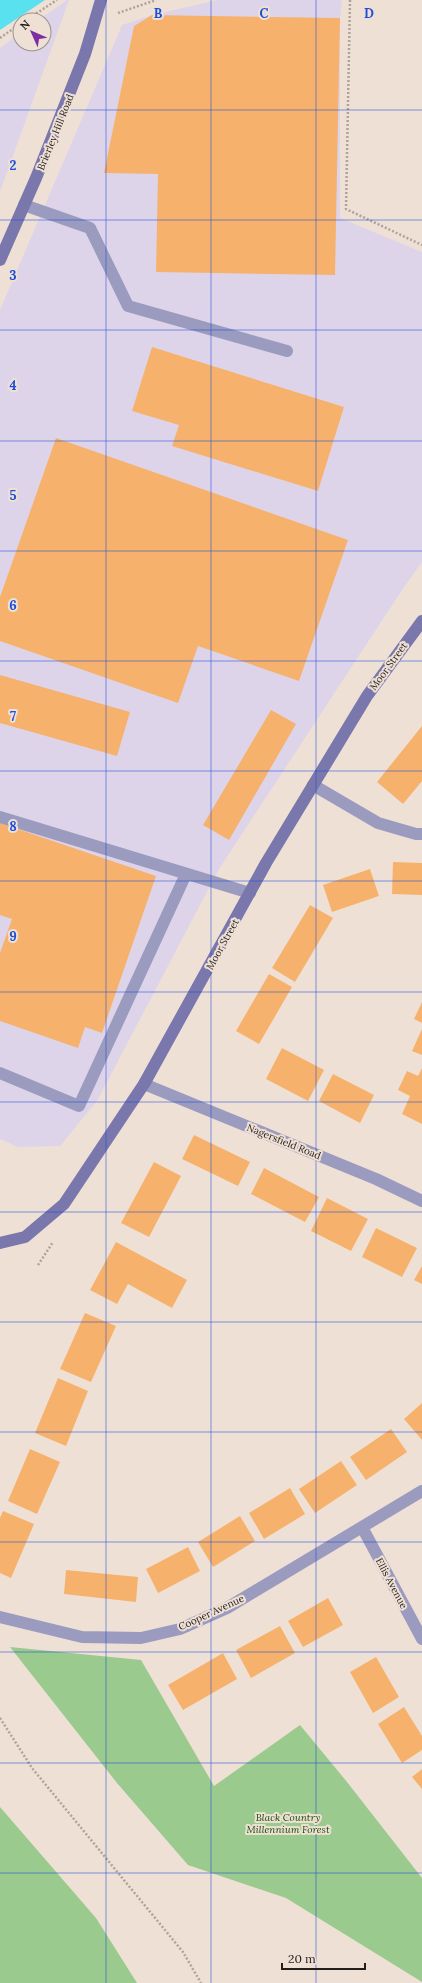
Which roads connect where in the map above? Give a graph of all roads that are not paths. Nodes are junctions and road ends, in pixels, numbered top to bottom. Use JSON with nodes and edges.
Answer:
{"nodes":[{"id":1,"x":101,"y":0,"type":"edge"},
{"id":2,"x":24,"y":205,"type":"junction"},
{"id":3,"x":0,"y":260,"type":"edge"},
{"id":4,"x":287,"y":351,"type":"dead end"},
{"id":5,"x":422,"y":620,"type":"edge"},
{"id":6,"x":313,"y":785,"type":"junction"},
{"id":7,"x":0,"y":817,"type":"edge"},
{"id":8,"x":422,"y":834,"type":"edge"},
{"id":9,"x":186,"y":874,"type":"junction"},
{"id":10,"x":250,"y":893,"type":"junction"},
{"id":11,"x":0,"y":1072,"type":"edge"},
{"id":12,"x":144,"y":1084,"type":"junction"},
{"id":13,"x":422,"y":1201,"type":"edge"},
{"id":14,"x":0,"y":1243,"type":"edge"},
{"id":15,"x":422,"y":1491,"type":"edge"},
{"id":16,"x":362,"y":1527,"type":"junction"},
{"id":17,"x":0,"y":1617,"type":"edge"},
{"id":18,"x":422,"y":1639,"type":"edge"}],
"edges":[{"from":1,"to":2,"type":"street","name":"Brierley Hill Road"},
{"from":2,"to":3,"type":"street","name":"Brierley Hill Road"},
{"from":2,"to":4,"type":"street"},
{"from":5,"to":6,"type":"street","name":"Moor Street"},
{"from":6,"to":8,"type":"street"},
{"from":6,"to":10,"type":"street","name":"Moor Street"},
{"from":7,"to":9,"type":"street"},
{"from":9,"to":10,"type":"street"},
{"from":9,"to":11,"type":"street"},
{"from":10,"to":12,"type":"street","name":"Moor Street"},
{"from":12,"to":13,"type":"street","name":"Nagersfield Road"},
{"from":12,"to":14,"type":"street","name":"Moor Street"},
{"from":15,"to":16,"type":"street","name":"Cooper Avenue"},
{"from":16,"to":17,"type":"street","name":"Cooper Avenue"},
{"from":16,"to":18,"type":"street","name":"Ellis Avenue"}]}
